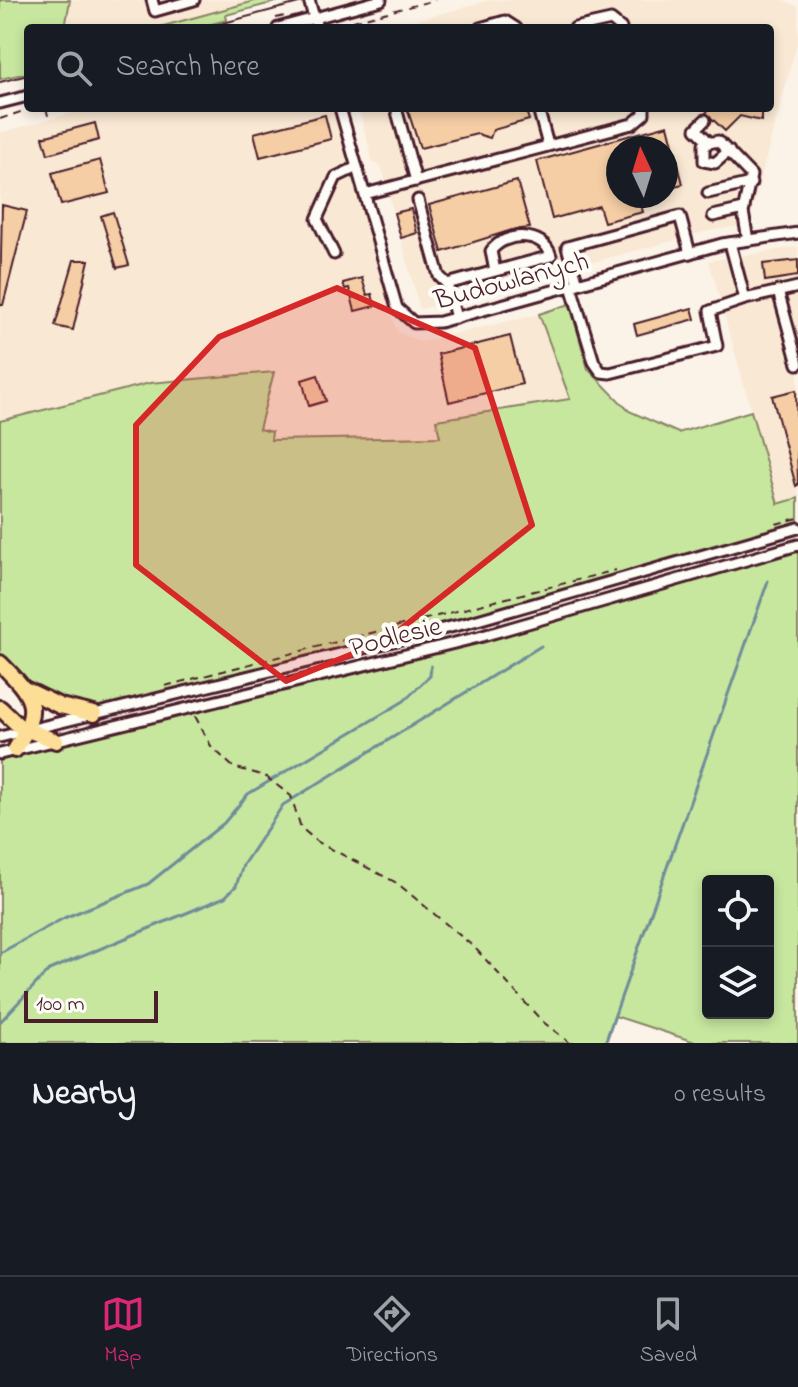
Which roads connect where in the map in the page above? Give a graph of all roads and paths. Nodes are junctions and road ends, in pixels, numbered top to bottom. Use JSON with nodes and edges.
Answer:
{"nodes":[{"id":1,"x":152,"y":0,"type":"edge"},
{"id":2,"x":194,"y":0,"type":"edge"},
{"id":3,"x":309,"y":0,"type":"edge"},
{"id":4,"x":381,"y":0,"type":"edge"},
{"id":5,"x":435,"y":0,"type":"edge"},
{"id":6,"x":285,"y":16,"type":"dead end"},
{"id":7,"x":277,"y":23,"type":"edge"},
{"id":8,"x":316,"y":23,"type":"edge"},
{"id":9,"x":346,"y":24,"type":"edge"},
{"id":10,"x":593,"y":24,"type":"edge"},
{"id":11,"x":616,"y":24,"type":"edge"},
{"id":12,"x":24,"y":97,"type":"edge"},
{"id":13,"x":0,"y":103,"type":"edge"},
{"id":14,"x":24,"y":111,"type":"edge"},
{"id":15,"x":47,"y":112,"type":"edge"},
{"id":16,"x":341,"y":112,"type":"edge"},
{"id":17,"x":397,"y":112,"type":"edge"},
{"id":18,"x":539,"y":112,"type":"edge"},
{"id":19,"x":644,"y":112,"type":"edge"},
{"id":20,"x":0,"y":119,"type":"edge"},
{"id":21,"x":49,"y":119,"type":"dead end"},
{"id":22,"x":705,"y":120,"type":"dead end"},
{"id":23,"x":708,"y":141,"type":"junction"},
{"id":24,"x":548,"y":145,"type":"junction"},
{"id":25,"x":729,"y":151,"type":"junction"},
{"id":26,"x":357,"y":167,"type":"junction"},
{"id":27,"x":416,"y":181,"type":"junction"},
{"id":28,"x":751,"y":183,"type":"junction"},
{"id":29,"x":708,"y":193,"type":"dead end"},
{"id":30,"x":365,"y":194,"type":"junction"},
{"id":31,"x":418,"y":200,"type":"dead end"},
{"id":32,"x":744,"y":209,"type":"junction"},
{"id":33,"x":713,"y":216,"type":"dead end"},
{"id":34,"x":798,"y":233,"type":"edge"},
{"id":35,"x":748,"y":240,"type":"junction"},
{"id":36,"x":730,"y":243,"type":"junction"},
{"id":37,"x":690,"y":253,"type":"junction"},
{"id":38,"x":334,"y":254,"type":"dead end"},
{"id":39,"x":495,"y":271,"type":"junction"},
{"id":40,"x":447,"y":284,"type":"junction"},
{"id":41,"x":574,"y":285,"type":"junction"},
{"id":42,"x":798,"y":287,"type":"edge"},
{"id":43,"x":778,"y":291,"type":"junction"},
{"id":44,"x":745,"y":299,"type":"junction"},
{"id":45,"x":456,"y":318,"type":"junction"},
{"id":46,"x":793,"y":326,"type":"edge"},
{"id":47,"x":798,"y":364,"type":"edge"},
{"id":48,"x":798,"y":518,"type":"edge"},
{"id":49,"x":770,"y":526,"type":"dead end"},
{"id":50,"x":798,"y":528,"type":"edge"},
{"id":51,"x":798,"y":545,"type":"edge"},
{"id":52,"x":624,"y":568,"type":"dead end"},
{"id":53,"x":0,"y":663,"type":"edge"},
{"id":54,"x":166,"y":686,"type":"dead end"},
{"id":55,"x":27,"y":690,"type":"junction"},
{"id":56,"x":0,"y":708,"type":"edge"},
{"id":57,"x":94,"y":714,"type":"junction"},
{"id":58,"x":195,"y":716,"type":"dead end"},
{"id":59,"x":28,"y":730,"type":"junction"},
{"id":60,"x":0,"y":737,"type":"edge"},
{"id":61,"x":56,"y":741,"type":"junction"},
{"id":62,"x":8,"y":752,"type":"edge"},
{"id":63,"x":570,"y":1043,"type":"edge"}],
"edges":[{"from":1,"to":2,"type":"street"},
{"from":3,"to":8,"type":"street"},
{"from":4,"to":8,"type":"street"},
{"from":5,"to":9,"type":"path"},
{"from":6,"to":7,"type":"path"},
{"from":7,"to":8,"type":"street"},
{"from":10,"to":11,"type":"street"},
{"from":12,"to":13,"type":"street"},
{"from":14,"to":20,"type":"path"},
{"from":15,"to":21,"type":"path"},
{"from":16,"to":26,"type":"street","name":"Budowlanych"},
{"from":17,"to":27,"type":"street"},
{"from":18,"to":24,"type":"street"},
{"from":19,"to":24,"type":"street"},
{"from":22,"to":23,"type":"street"},
{"from":23,"to":25,"type":"street"},
{"from":23,"to":25,"type":"street"},
{"from":24,"to":27,"type":"street"},
{"from":25,"to":28,"type":"street"},
{"from":26,"to":30,"type":"street","name":"Budowlanych"},
{"from":26,"to":38,"type":"street"},
{"from":27,"to":30,"type":"street"},
{"from":28,"to":29,"type":"street"},
{"from":28,"to":32,"type":"street"},
{"from":30,"to":45,"type":"street","name":"Budowlanych"},
{"from":31,"to":40,"type":"street"},
{"from":32,"to":33,"type":"street"},
{"from":32,"to":35,"type":"street"},
{"from":34,"to":35,"type":"street","name":"Budowlanych"},
{"from":35,"to":36,"type":"street","name":"Budowlanych"},
{"from":36,"to":37,"type":"street","name":"Budowlanych"},
{"from":36,"to":44,"type":"street"},
{"from":37,"to":41,"type":"street","name":"Budowlanych"},
{"from":37,"to":41,"type":"street"},
{"from":39,"to":39,"type":"street"},
{"from":39,"to":40,"type":"street"},
{"from":40,"to":45,"type":"street"},
{"from":41,"to":44,"type":"street"},
{"from":41,"to":45,"type":"street","name":"Budowlanych"},
{"from":42,"to":43,"type":"street"},
{"from":43,"to":44,"type":"street"},
{"from":43,"to":46,"type":"street"},
{"from":46,"to":47,"type":"street"},
{"from":48,"to":49,"type":"path"},
{"from":50,"to":57,"type":"street","name":"Podlesie"},
{"from":51,"to":61,"type":"street","name":"Podlesie"},
{"from":52,"to":54,"type":"path"},
{"from":53,"to":55,"type":"highway"},
{"from":55,"to":57,"type":"highway"},
{"from":55,"to":59,"type":"highway"},
{"from":56,"to":59,"type":"highway"},
{"from":57,"to":59,"type":"street","name":"Podlesie"},
{"from":58,"to":63,"type":"path"},
{"from":59,"to":60,"type":"street","name":"Podlesie"},
{"from":59,"to":61,"type":"highway"},
{"from":59,"to":62,"type":"highway"},
{"from":61,"to":62,"type":"street","name":"Podlesie"}]}
